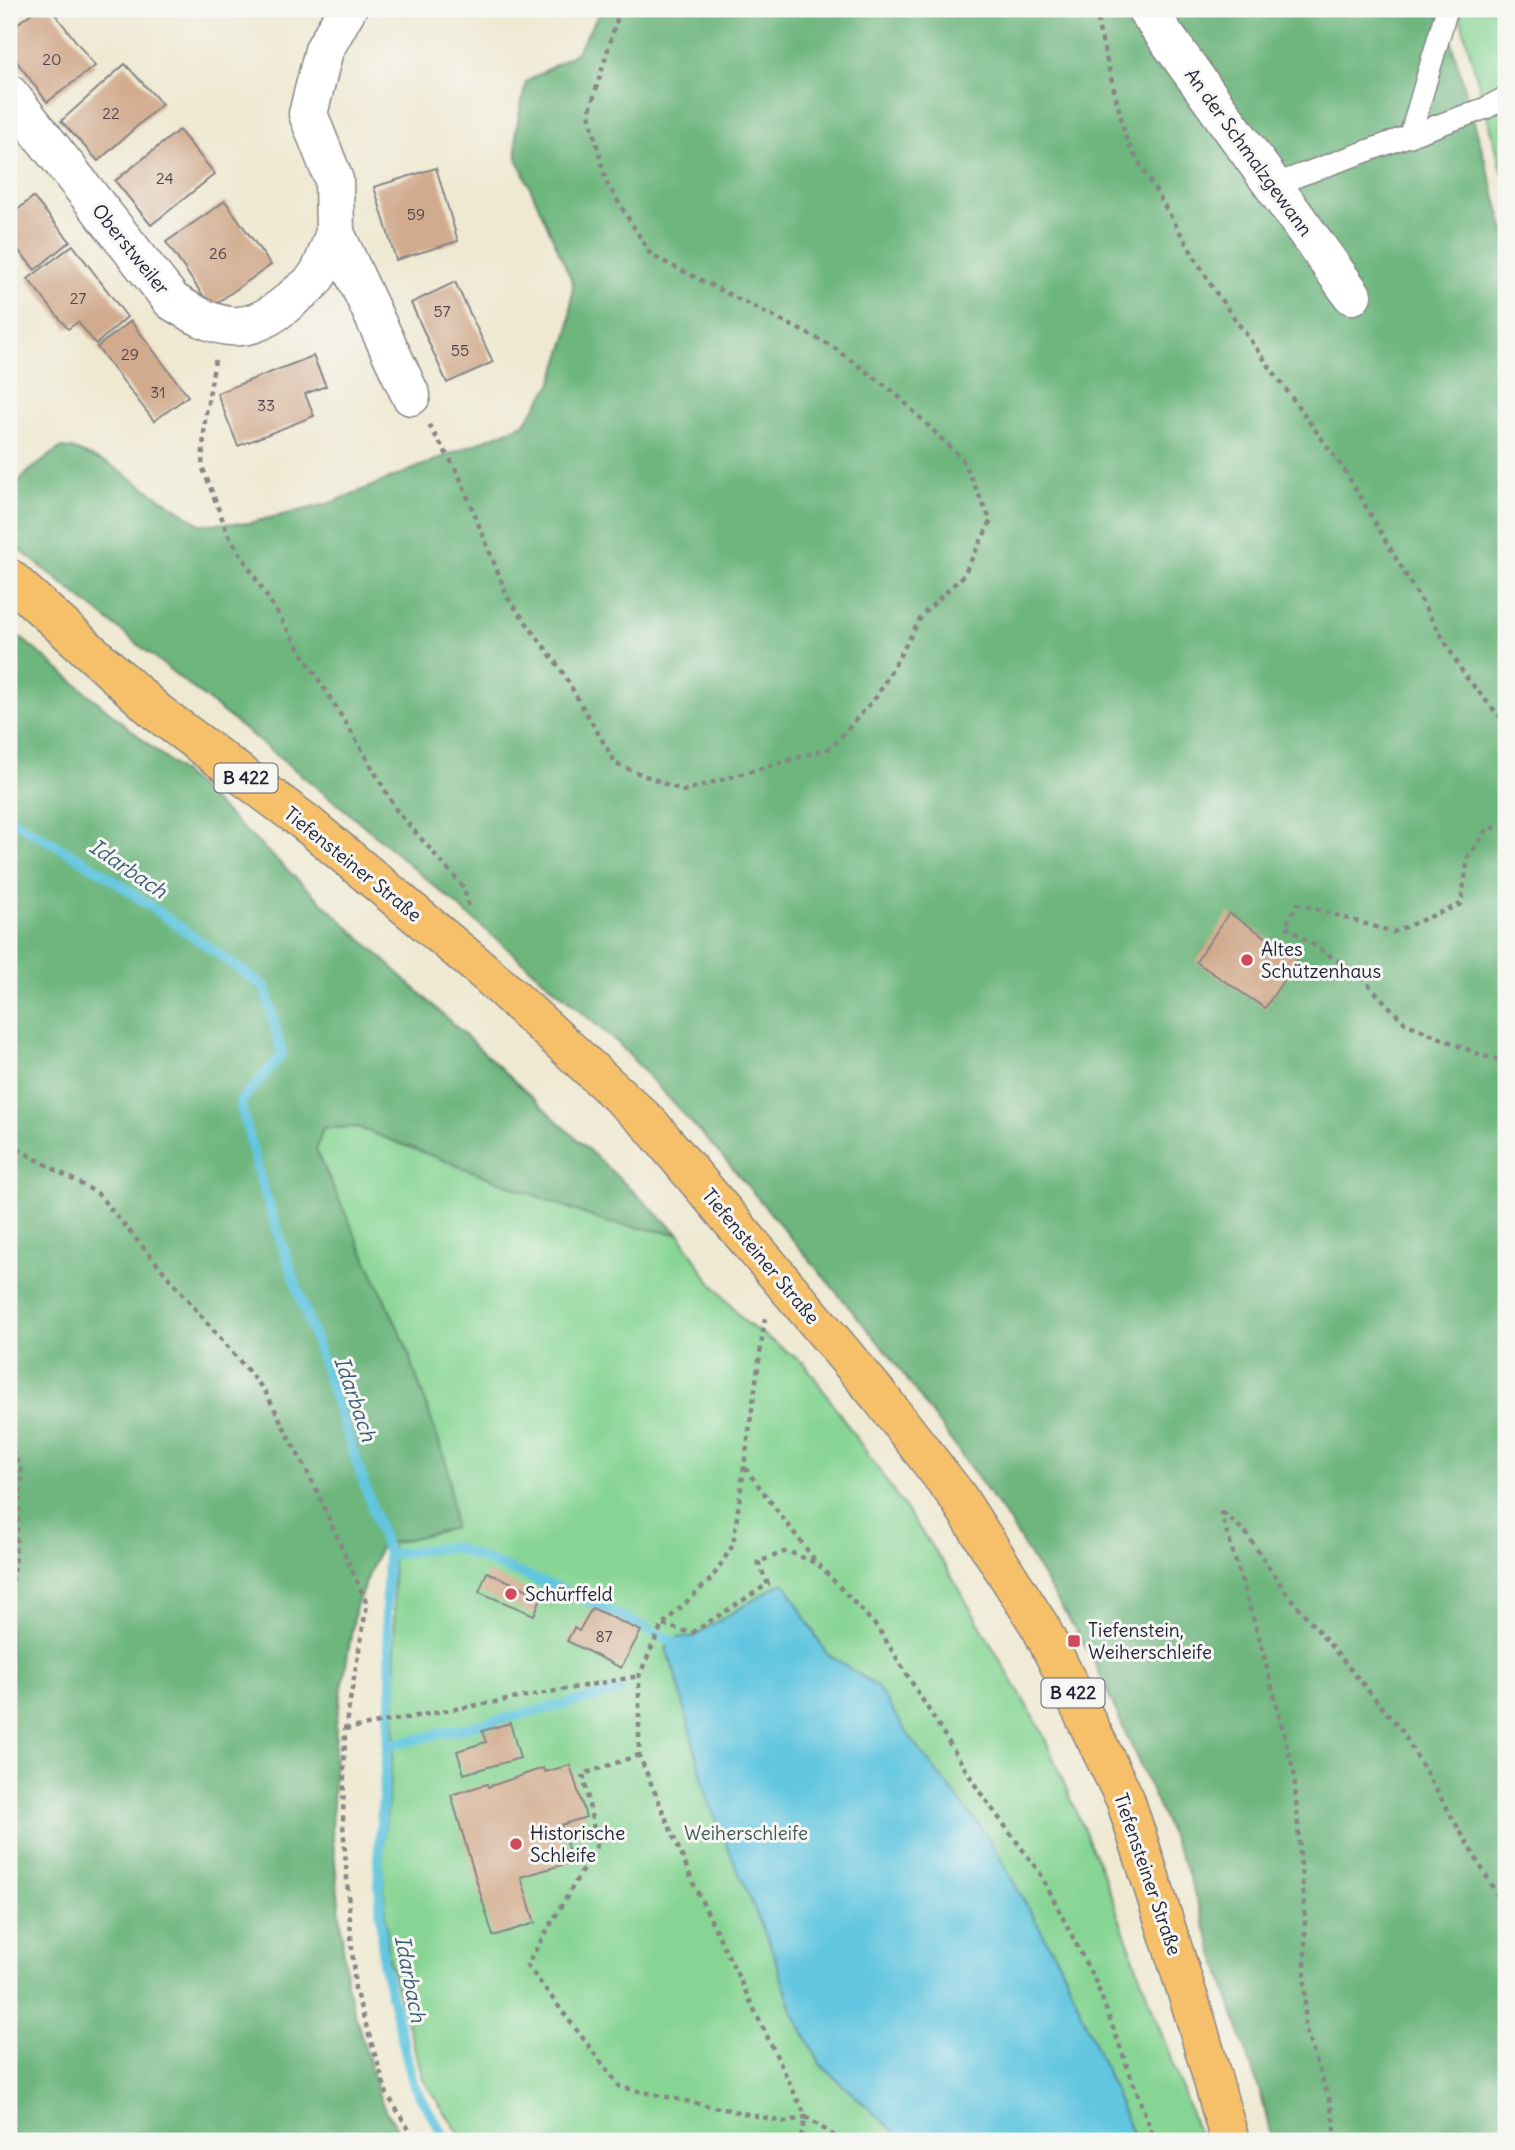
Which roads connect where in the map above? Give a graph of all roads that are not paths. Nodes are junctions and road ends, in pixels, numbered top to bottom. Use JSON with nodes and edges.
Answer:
{"nodes":[{"id":1,"x":347,"y":9,"type":"edge"},
{"id":2,"x":1146,"y":9,"type":"edge"},
{"id":3,"x":1447,"y":9,"type":"edge"},
{"id":4,"x":9,"y":94,"type":"edge"},
{"id":5,"x":1506,"y":97,"type":"edge"},
{"id":6,"x":1410,"y":136,"type":"junction"},
{"id":7,"x":1273,"y":185,"type":"junction"},
{"id":8,"x":335,"y":233,"type":"junction"},
{"id":9,"x":1352,"y":295,"type":"dead end"},
{"id":10,"x":411,"y":396,"type":"road end"},
{"id":11,"x":9,"y":578,"type":"edge"},
{"id":12,"x":1230,"y":2141,"type":"edge"}],
"edges":[{"from":1,"to":8,"type":"street"},
{"from":2,"to":7,"type":"street","name":"An der Schmalzgewann"},
{"from":3,"to":6,"type":"lane"},
{"from":4,"to":8,"type":"street","name":"Oberstweiler"},
{"from":5,"to":6,"type":"lane"},
{"from":6,"to":7,"type":"lane"},
{"from":7,"to":9,"type":"street","name":"An der Schmalzgewann"},
{"from":8,"to":10,"type":"street"},
{"from":11,"to":12,"type":"main road","name":"Tiefensteiner Straße","number":"B 422"}]}
